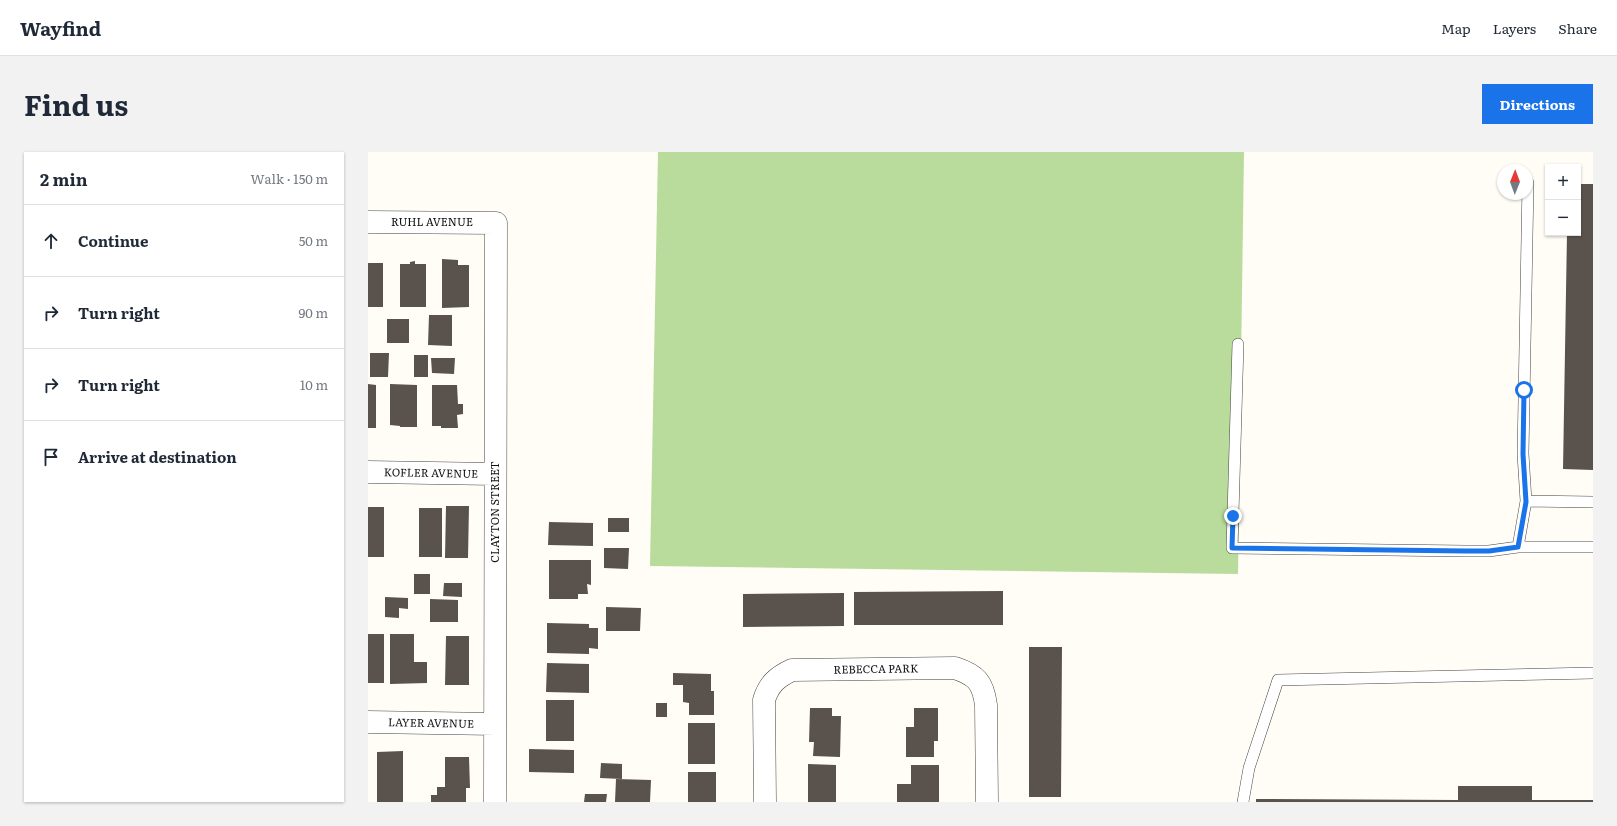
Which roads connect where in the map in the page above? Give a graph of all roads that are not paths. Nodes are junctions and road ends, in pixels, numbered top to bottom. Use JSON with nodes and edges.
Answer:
{"nodes":[{"id":1,"x":1528,"y":200,"type":"edge"},
{"id":2,"x":368,"y":222,"type":"edge"},
{"id":3,"x":496,"y":223,"type":"joint"},
{"id":4,"x":1238,"y":344,"type":"dead end"},
{"id":5,"x":368,"y":472,"type":"edge"},
{"id":6,"x":495,"y":474,"type":"junction"},
{"id":7,"x":1526,"y":502,"type":"junction"},
{"id":8,"x":1593,"y":502,"type":"edge"},
{"id":9,"x":1518,"y":547,"type":"junction"},
{"id":10,"x":1593,"y":547,"type":"edge"},
{"id":11,"x":1593,"y":673,"type":"edge"},
{"id":12,"x":368,"y":722,"type":"edge"},
{"id":13,"x":495,"y":724,"type":"junction"},
{"id":14,"x":495,"y":802,"type":"edge"},
{"id":15,"x":764,"y":802,"type":"edge"},
{"id":16,"x":987,"y":802,"type":"edge"},
{"id":17,"x":1243,"y":802,"type":"edge"}],
"edges":[{"from":1,"to":7,"type":"lane"},
{"from":2,"to":3,"type":"street","name":"RUHL AVENUE"},
{"from":3,"to":6,"type":"street","name":"CLAYTON STREET"},
{"from":4,"to":9,"type":"lane"},
{"from":5,"to":6,"type":"street","name":"KOFLER AVENUE"},
{"from":6,"to":13,"type":"street","name":"CLAYTON STREET"},
{"from":7,"to":8,"type":"lane"},
{"from":7,"to":9,"type":"lane"},
{"from":9,"to":10,"type":"lane"},
{"from":11,"to":17,"type":"lane"},
{"from":12,"to":13,"type":"street","name":"LAYER AVENUE"},
{"from":13,"to":14,"type":"street","name":"CLAYTON STREET"},
{"from":15,"to":16,"type":"street","name":"REBECCA PARK"}]}
